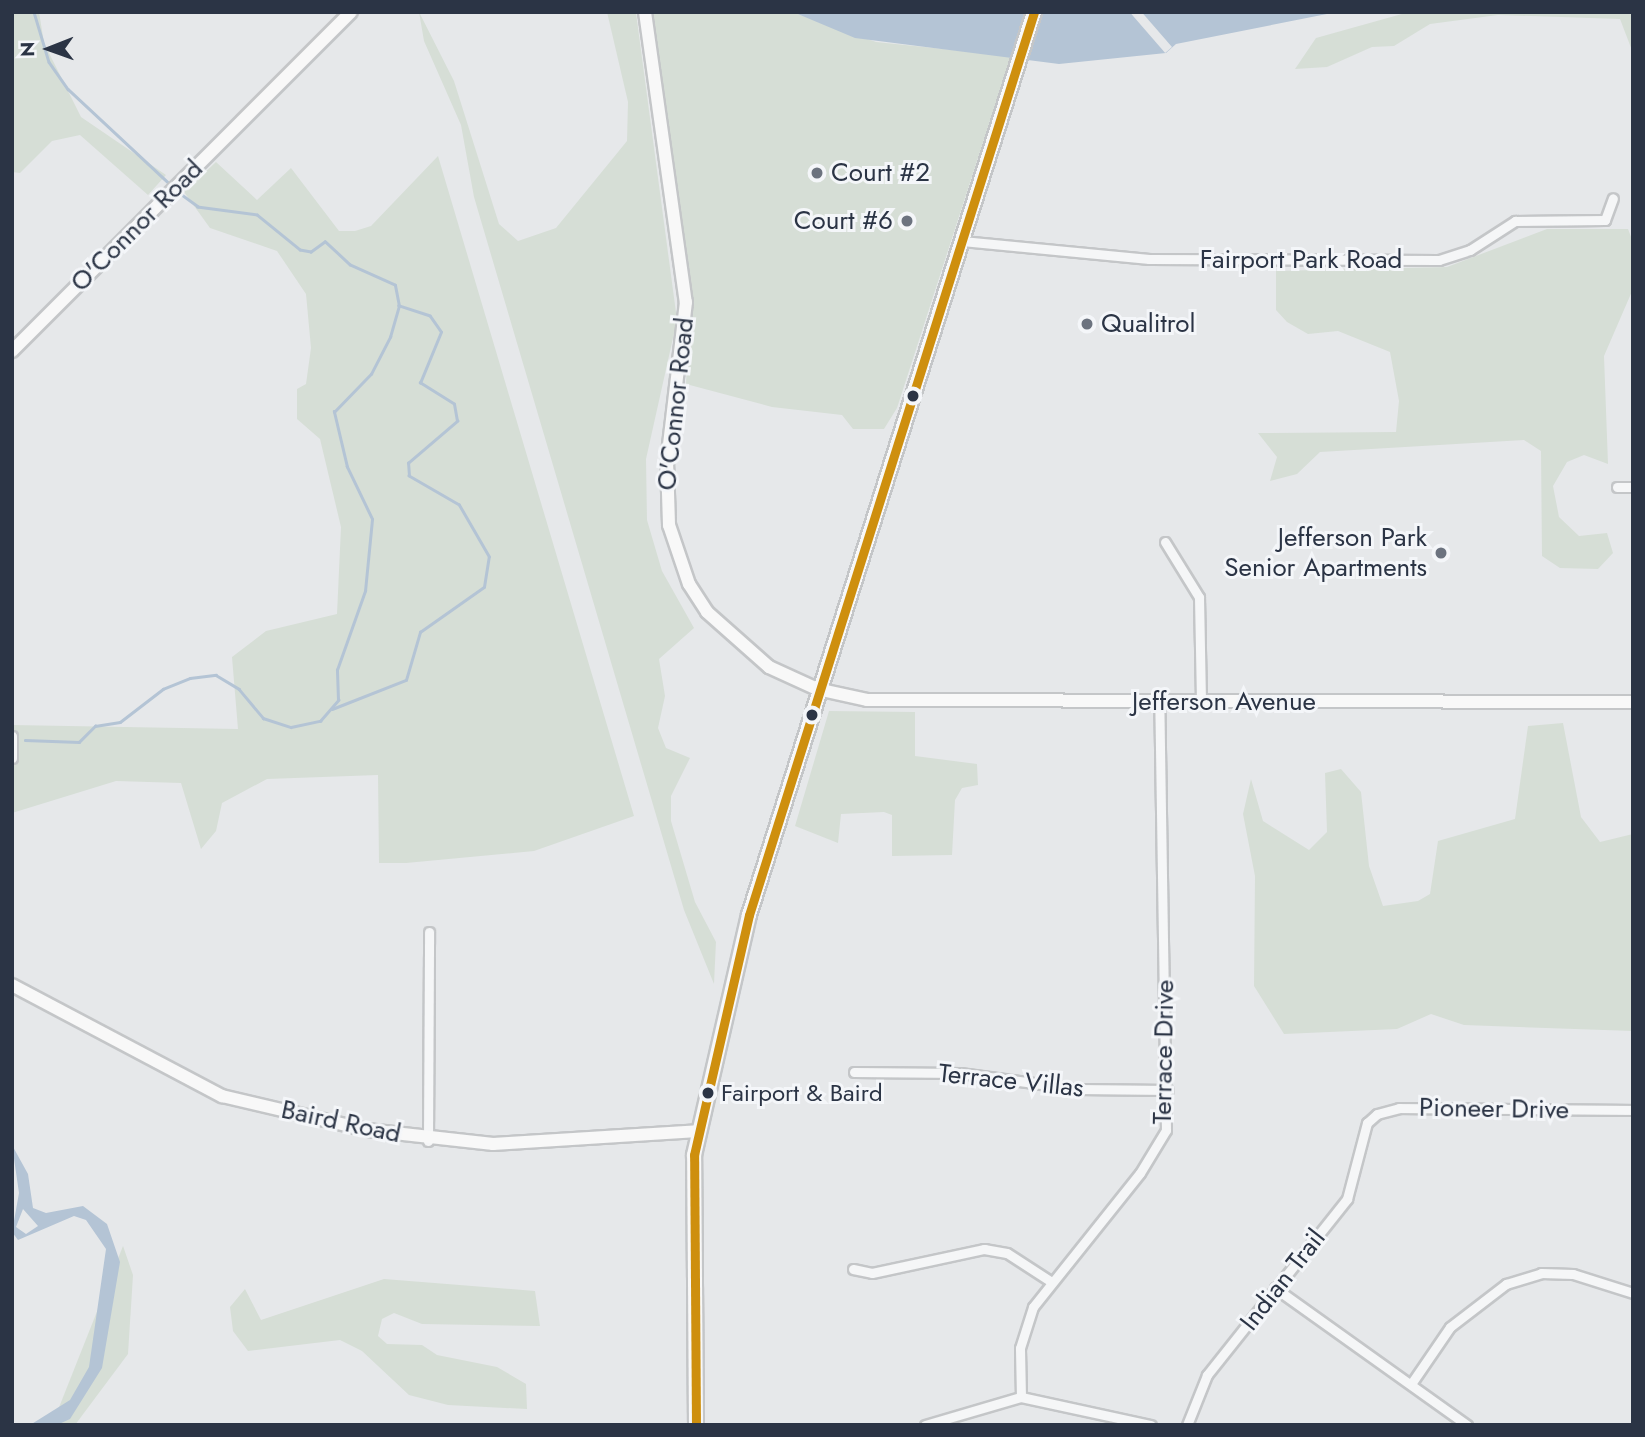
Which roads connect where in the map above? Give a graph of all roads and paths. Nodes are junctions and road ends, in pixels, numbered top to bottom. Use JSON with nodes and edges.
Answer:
{"nodes":[{"id":1,"x":351,"y":12,"type":"edge"},
{"id":2,"x":645,"y":12,"type":"edge"},
{"id":3,"x":1034,"y":12,"type":"edge"},
{"id":4,"x":1614,"y":198,"type":"dead end"},
{"id":5,"x":962,"y":241,"type":"junction"},
{"id":6,"x":12,"y":351,"type":"edge"},
{"id":7,"x":1617,"y":486,"type":"dead end"},
{"id":8,"x":1633,"y":487,"type":"edge"},
{"id":9,"x":1165,"y":541,"type":"dead end"},
{"id":10,"x":817,"y":689,"type":"junction"},
{"id":11,"x":1159,"y":702,"type":"junction"},
{"id":12,"x":1200,"y":702,"type":"junction"},
{"id":13,"x":1633,"y":702,"type":"edge"},
{"id":14,"x":12,"y":736,"type":"edge"},
{"id":15,"x":12,"y":758,"type":"edge"},
{"id":16,"x":429,"y":932,"type":"dead end"},
{"id":17,"x":12,"y":985,"type":"edge"},
{"id":18,"x":854,"y":1072,"type":"dead end"},
{"id":19,"x":1168,"y":1090,"type":"junction"},
{"id":20,"x":1633,"y":1110,"type":"edge"},
{"id":21,"x":1365,"y":1129,"type":"joint"},
{"id":22,"x":698,"y":1131,"type":"junction"},
{"id":23,"x":428,"y":1141,"type":"junction"},
{"id":24,"x":853,"y":1269,"type":"dead end"},
{"id":25,"x":1050,"y":1281,"type":"junction"},
{"id":26,"x":1275,"y":1288,"type":"junction"},
{"id":27,"x":1633,"y":1293,"type":"edge"},
{"id":28,"x":1411,"y":1384,"type":"junction"},
{"id":29,"x":1021,"y":1397,"type":"junction"},
{"id":30,"x":696,"y":1425,"type":"edge"},
{"id":31,"x":925,"y":1425,"type":"edge"},
{"id":32,"x":1151,"y":1425,"type":"edge"},
{"id":33,"x":1187,"y":1425,"type":"edge"},
{"id":34,"x":1467,"y":1425,"type":"edge"}],
"edges":[{"from":1,"to":6,"type":"street","name":"O'Connor Road"},
{"from":2,"to":10,"type":"street","name":"O'Connor Road"},
{"from":3,"to":5,"type":"main road"},
{"from":4,"to":5,"type":"street","name":"Fairport Park Road"},
{"from":5,"to":10,"type":"main road"},
{"from":7,"to":8,"type":"street"},
{"from":9,"to":12,"type":"street"},
{"from":10,"to":11,"type":"street","name":"Jefferson Avenue"},
{"from":10,"to":22,"type":"main road"},
{"from":11,"to":12,"type":"street","name":"Jefferson Avenue"},
{"from":11,"to":19,"type":"street","name":"Terrace Drive"},
{"from":12,"to":13,"type":"street","name":"Jefferson Avenue"},
{"from":14,"to":15,"type":"street"},
{"from":16,"to":23,"type":"street"},
{"from":17,"to":23,"type":"street","name":"Baird Road"},
{"from":18,"to":19,"type":"street","name":"Terrace Villas"},
{"from":19,"to":25,"type":"street","name":"Terrace Drive"},
{"from":20,"to":21,"type":"street","name":"Pioneer Drive"},
{"from":21,"to":26,"type":"street","name":"Indian Trail"},
{"from":22,"to":23,"type":"street","name":"Baird Road"},
{"from":22,"to":30,"type":"main road"},
{"from":24,"to":25,"type":"street"},
{"from":25,"to":29,"type":"street","name":"Terrace Drive"},
{"from":26,"to":28,"type":"street"},
{"from":26,"to":33,"type":"street","name":"Indian Trail"},
{"from":27,"to":28,"type":"street"},
{"from":28,"to":34,"type":"street"},
{"from":29,"to":31,"type":"street"},
{"from":29,"to":32,"type":"street"}]}
